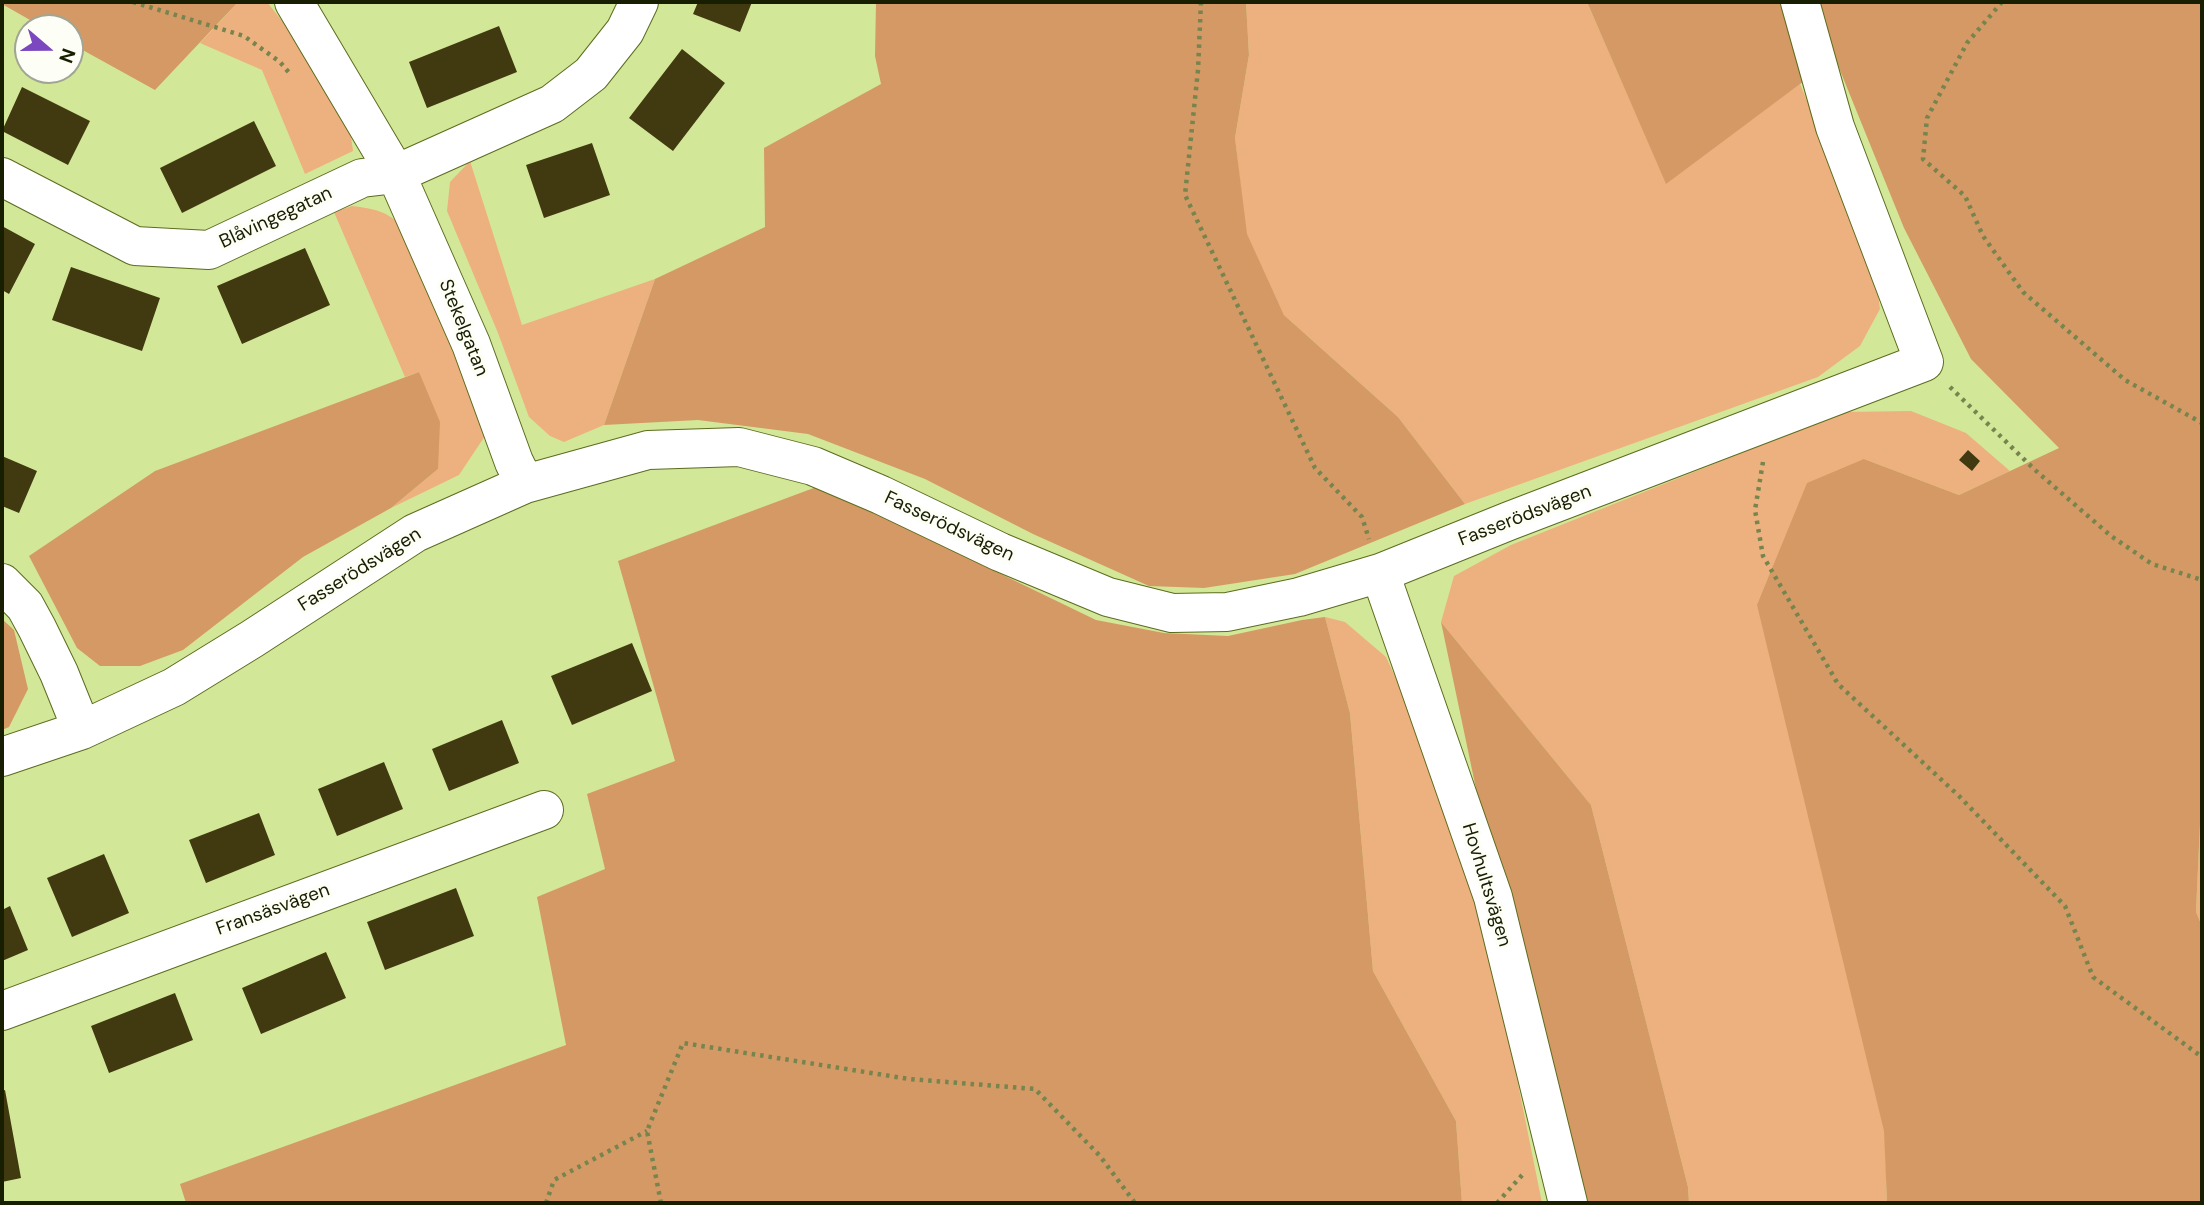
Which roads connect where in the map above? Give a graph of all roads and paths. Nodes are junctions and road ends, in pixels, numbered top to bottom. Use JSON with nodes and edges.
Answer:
{"nodes":[{"id":1,"x":133,"y":2,"type":"edge"},
{"id":2,"x":294,"y":2,"type":"edge"},
{"id":3,"x":639,"y":2,"type":"edge"},
{"id":4,"x":1201,"y":2,"type":"edge"},
{"id":5,"x":1800,"y":2,"type":"edge"},
{"id":6,"x":2002,"y":2,"type":"edge"},
{"id":7,"x":296,"y":82,"type":"dead end"},
{"id":8,"x":396,"y":174,"type":"junction"},
{"id":9,"x":2,"y":177,"type":"edge"},
{"id":10,"x":1924,"y":362,"type":"junction"},
{"id":11,"x":1770,"y":423,"type":"junction"},
{"id":12,"x":2202,"y":423,"type":"edge"},
{"id":13,"x":525,"y":484,"type":"junction"},
{"id":14,"x":1380,"y":573,"type":"junction"},
{"id":15,"x":2202,"y":580,"type":"edge"},
{"id":16,"x":2,"y":583,"type":"edge"},
{"id":17,"x":82,"y":730,"type":"junction"},
{"id":18,"x":2,"y":757,"type":"edge"},
{"id":19,"x":544,"y":810,"type":"dead end"},
{"id":20,"x":2,"y":1011,"type":"edge"},
{"id":21,"x":2202,"y":1057,"type":"edge"},
{"id":22,"x":647,"y":1131,"type":"junction"},
{"id":23,"x":546,"y":1203,"type":"edge"},
{"id":24,"x":661,"y":1203,"type":"edge"},
{"id":25,"x":1135,"y":1203,"type":"edge"},
{"id":26,"x":1567,"y":1203,"type":"edge"}],
"edges":[{"from":1,"to":7,"type":"path"},
{"from":2,"to":8,"type":"street","name":"Stekelgatan"},
{"from":3,"to":8,"type":"street"},
{"from":4,"to":14,"type":"path"},
{"from":5,"to":10,"type":"street"},
{"from":6,"to":12,"type":"path"},
{"from":8,"to":9,"type":"street","name":"Blåvingegatan"},
{"from":8,"to":13,"type":"street","name":"Stekelgatan"},
{"from":10,"to":11,"type":"street","name":"Fasserödsvägen"},
{"from":10,"to":15,"type":"path"},
{"from":11,"to":14,"type":"street","name":"Fasserödsvägen"},
{"from":11,"to":21,"type":"path"},
{"from":13,"to":14,"type":"street","name":"Fasserödsvägen"},
{"from":13,"to":17,"type":"street","name":"Fasserödsvägen"},
{"from":14,"to":26,"type":"street","name":"Hovhultsvägen"},
{"from":16,"to":17,"type":"street"},
{"from":17,"to":18,"type":"street","name":"Fasserödsvägen"},
{"from":19,"to":20,"type":"street","name":"Fransäsvägen"},
{"from":22,"to":23,"type":"path"},
{"from":22,"to":24,"type":"path"},
{"from":22,"to":25,"type":"path"}]}
